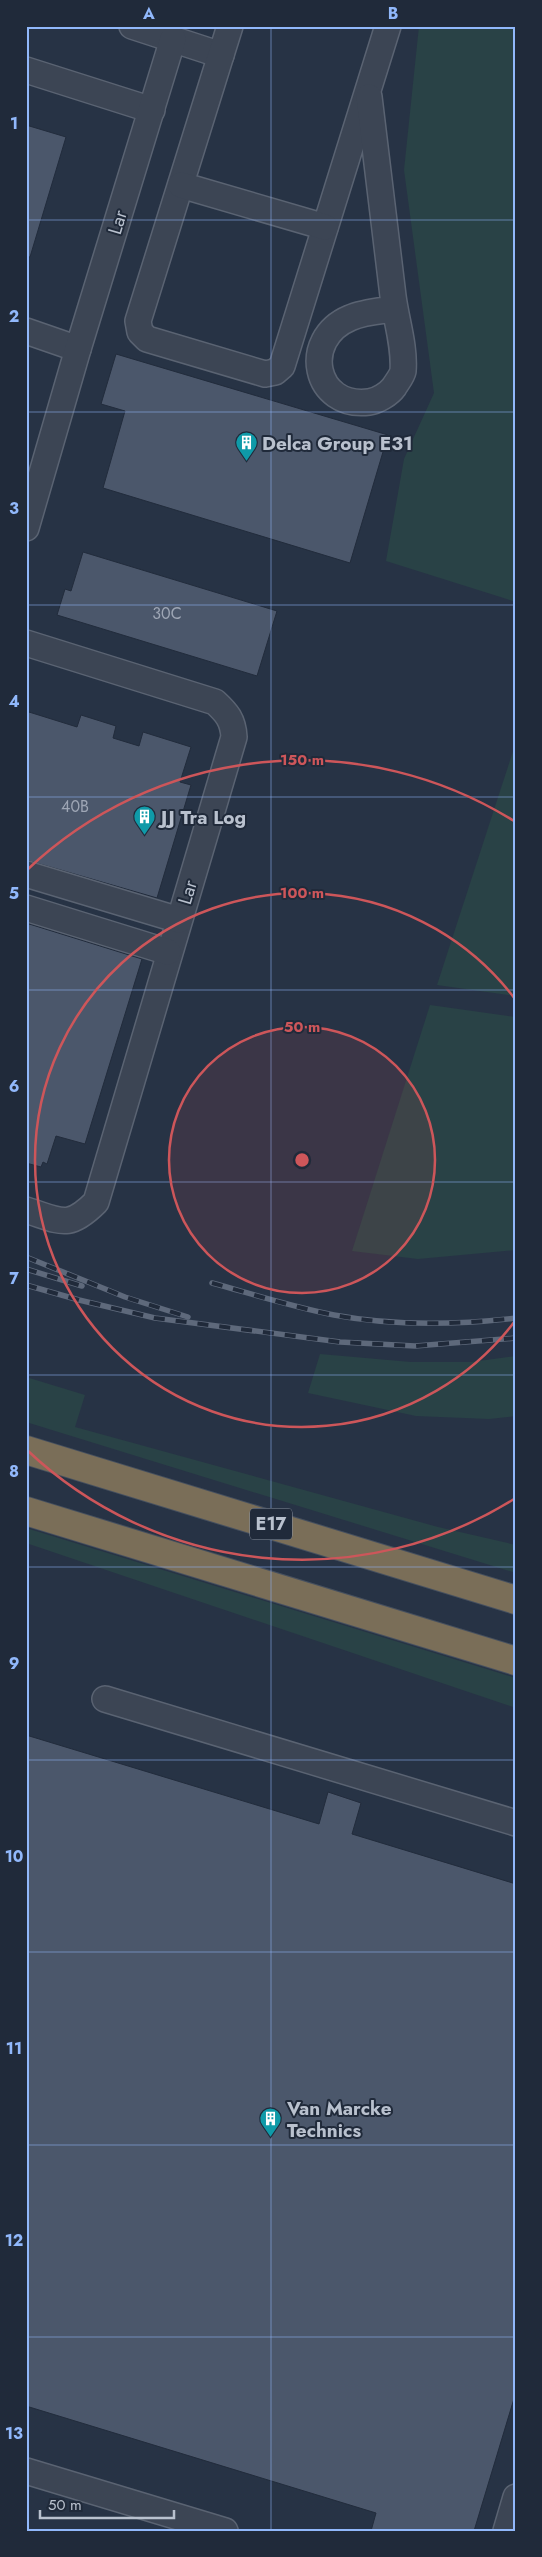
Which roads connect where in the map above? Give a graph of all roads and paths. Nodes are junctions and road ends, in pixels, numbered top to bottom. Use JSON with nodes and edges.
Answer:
{"nodes":[{"id":1,"x":132,"y":26,"type":"edge"},
{"id":2,"x":230,"y":26,"type":"edge"},
{"id":3,"x":388,"y":26,"type":"edge"},
{"id":4,"x":173,"y":38,"type":"junction"},
{"id":5,"x":221,"y":55,"type":"junction"},
{"id":6,"x":26,"y":70,"type":"edge"},
{"id":7,"x":368,"y":89,"type":"junction"},
{"id":8,"x":154,"y":103,"type":"junction"},
{"id":9,"x":181,"y":185,"type":"junction"},
{"id":10,"x":325,"y":227,"type":"junction"},
{"id":11,"x":394,"y":309,"type":"dead end"},
{"id":12,"x":26,"y":332,"type":"edge"},
{"id":13,"x":78,"y":349,"type":"junction"},
{"id":14,"x":26,"y":528,"type":"edge"},
{"id":15,"x":26,"y":644,"type":"edge"},
{"id":16,"x":26,"y":874,"type":"edge"},
{"id":17,"x":26,"y":908,"type":"edge"},
{"id":18,"x":178,"y":920,"type":"junction"},
{"id":19,"x":168,"y":952,"type":"junction"},
{"id":20,"x":26,"y":1210,"type":"edge"},
{"id":21,"x":26,"y":1450,"type":"edge"},
{"id":22,"x":26,"y":1512,"type":"edge"},
{"id":23,"x":516,"y":1600,"type":"edge"},
{"id":24,"x":516,"y":1661,"type":"edge"},
{"id":25,"x":106,"y":1699,"type":"dead end"},
{"id":26,"x":516,"y":1823,"type":"edge"},
{"id":27,"x":26,"y":2471,"type":"edge"},
{"id":28,"x":516,"y":2497,"type":"edge"},
{"id":29,"x":225,"y":2531,"type":"edge"},
{"id":30,"x":506,"y":2531,"type":"edge"}],
"edges":[{"from":1,"to":4,"type":"street"},
{"from":2,"to":5,"type":"street"},
{"from":3,"to":7,"type":"street"},
{"from":4,"to":5,"type":"street"},
{"from":4,"to":8,"type":"street","name":"Lar"},
{"from":5,"to":9,"type":"street"},
{"from":6,"to":8,"type":"street"},
{"from":7,"to":10,"type":"street"},
{"from":7,"to":11,"type":"street"},
{"from":8,"to":13,"type":"street","name":"Lar"},
{"from":9,"to":10,"type":"street"},
{"from":9,"to":10,"type":"street"},
{"from":12,"to":13,"type":"street"},
{"from":13,"to":14,"type":"street","name":"Lar"},
{"from":15,"to":18,"type":"street","name":"Lar"},
{"from":16,"to":18,"type":"street"},
{"from":17,"to":19,"type":"street"},
{"from":18,"to":19,"type":"street","name":"Lar"},
{"from":19,"to":20,"type":"street","name":"Lar"},
{"from":21,"to":23,"type":"highway","number":"E17"},
{"from":22,"to":24,"type":"highway"},
{"from":25,"to":26,"type":"street"},
{"from":27,"to":29,"type":"street"},
{"from":28,"to":30,"type":"street"}]}
